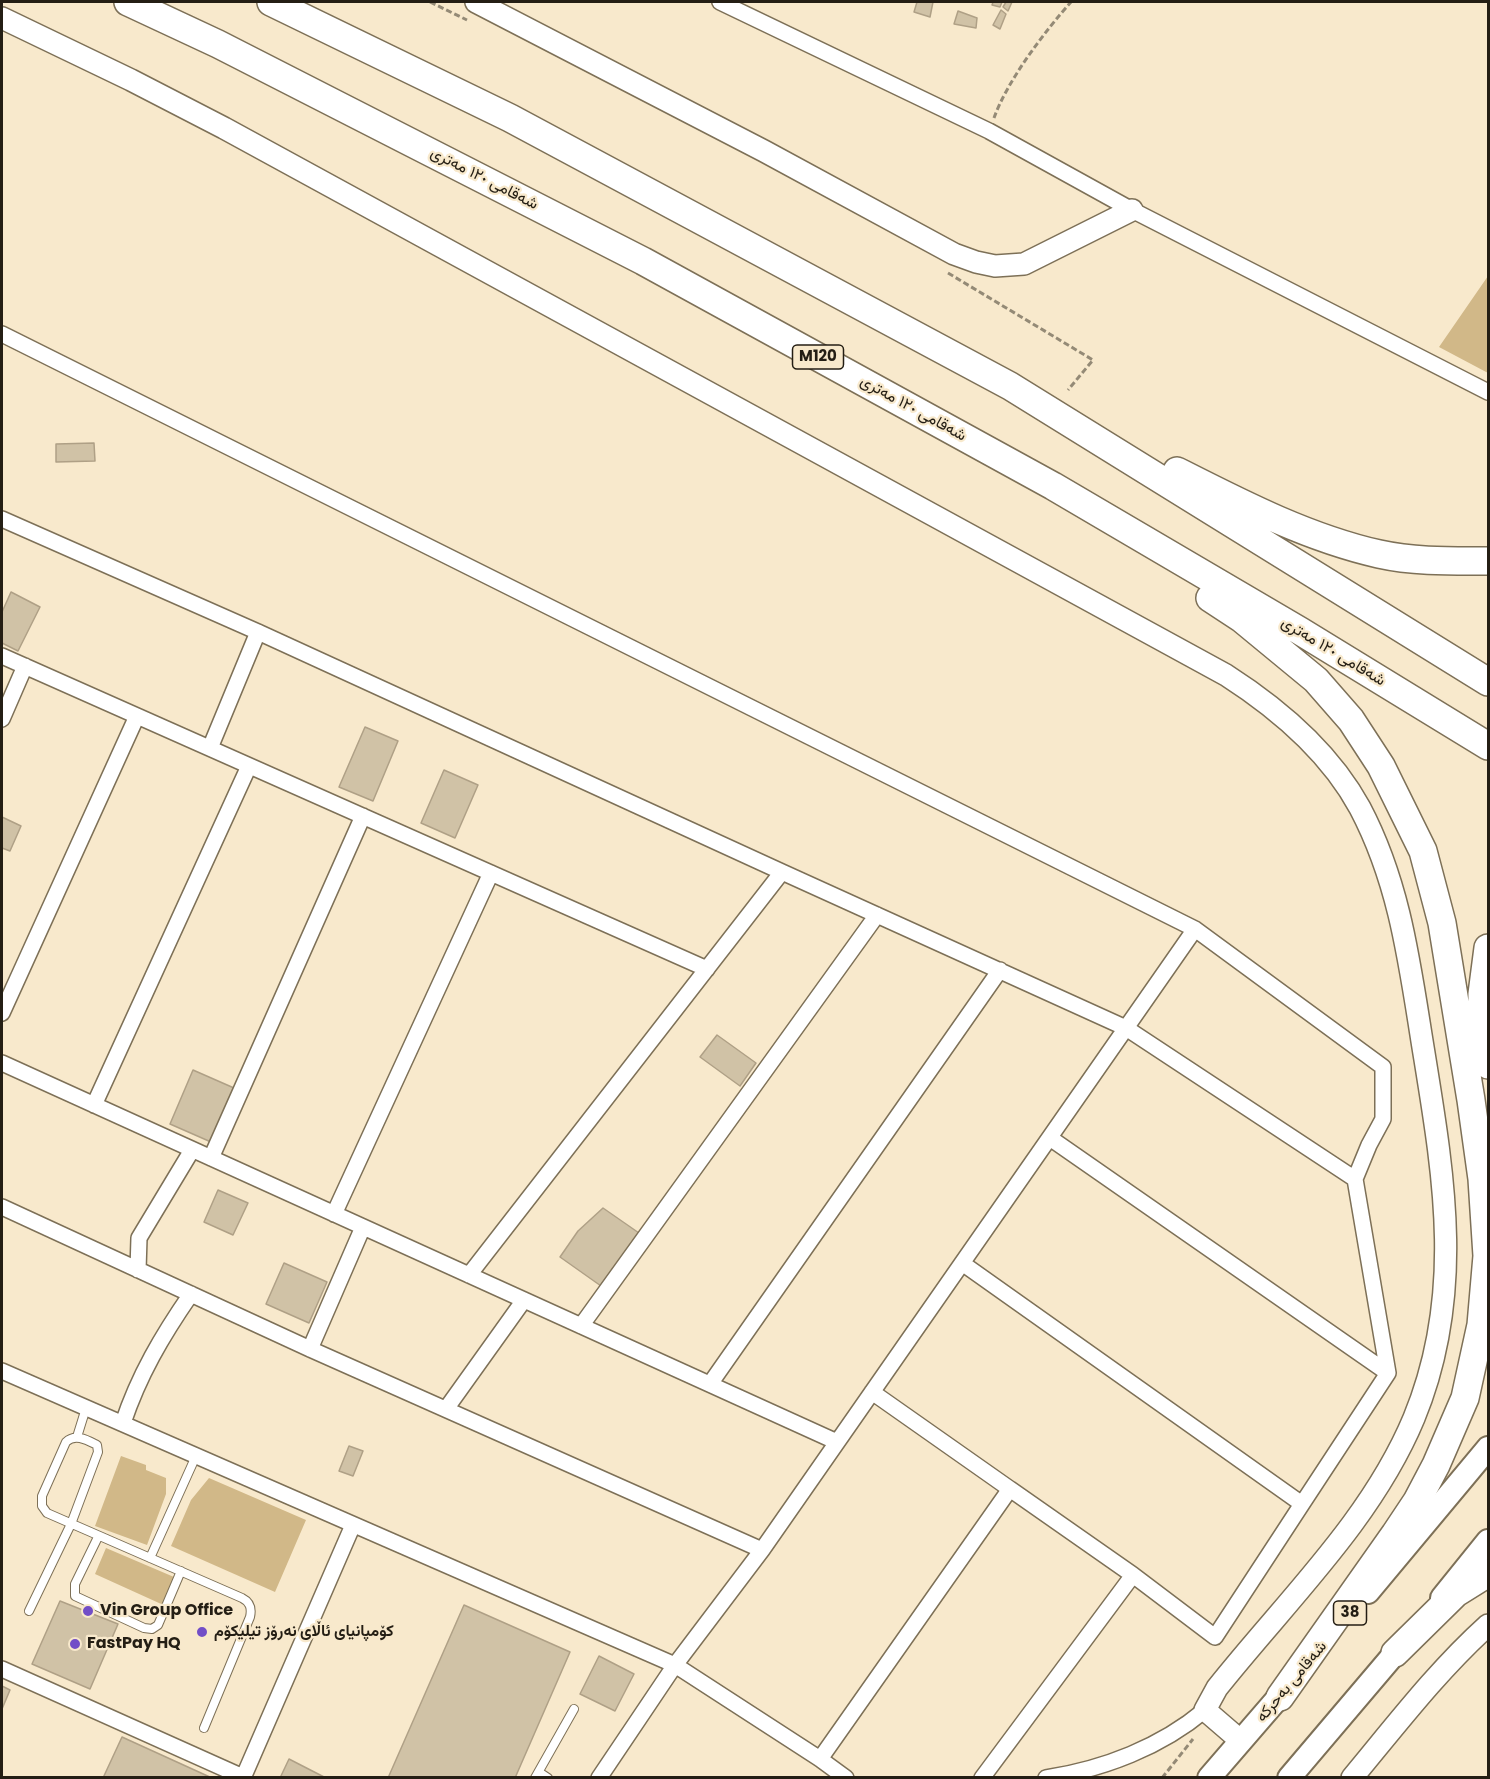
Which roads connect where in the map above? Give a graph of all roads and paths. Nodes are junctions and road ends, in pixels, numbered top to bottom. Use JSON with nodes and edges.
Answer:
{"nodes":[{"id":1,"x":128,"y":2,"type":"edge"},
{"id":2,"x":271,"y":2,"type":"edge"},
{"id":3,"x":430,"y":2,"type":"edge"},
{"id":4,"x":720,"y":2,"type":"edge"},
{"id":5,"x":1071,"y":2,"type":"edge"},
{"id":6,"x":737,"y":6,"type":"edge"},
{"id":7,"x":474,"y":12,"type":"edge"},
{"id":8,"x":2,"y":18,"type":"edge"},
{"id":9,"x":989,"y":131,"type":"junction"},
{"id":10,"x":1132,"y":210,"type":"junction"},
{"id":11,"x":946,"y":272,"type":"dead end"},
{"id":12,"x":2,"y":334,"type":"edge"},
{"id":13,"x":1010,"y":386,"type":"junction"},
{"id":14,"x":1068,"y":390,"type":"dead end"},
{"id":15,"x":1488,"y":392,"type":"edge"},
{"id":16,"x":1053,"y":486,"type":"junction"},
{"id":17,"x":2,"y":519,"type":"edge"},
{"id":18,"x":1488,"y":561,"type":"edge"},
{"id":19,"x":258,"y":632,"type":"junction"},
{"id":20,"x":2,"y":656,"type":"edge"},
{"id":21,"x":26,"y":666,"type":"junction"},
{"id":22,"x":1488,"y":682,"type":"edge"},
{"id":23,"x":137,"y":716,"type":"junction"},
{"id":24,"x":2,"y":719,"type":"edge"},
{"id":25,"x":1488,"y":746,"type":"edge"},
{"id":26,"x":210,"y":748,"type":"junction"},
{"id":27,"x":249,"y":766,"type":"junction"},
{"id":28,"x":363,"y":816,"type":"junction"},
{"id":29,"x":782,"y":872,"type":"junction"},
{"id":30,"x":491,"y":873,"type":"junction"},
{"id":31,"x":877,"y":915,"type":"junction"},
{"id":32,"x":1196,"y":929,"type":"junction"},
{"id":33,"x":1488,"y":948,"type":"edge"},
{"id":34,"x":707,"y":969,"type":"junction"},
{"id":35,"x":1000,"y":970,"type":"junction"},
{"id":36,"x":2,"y":1013,"type":"edge"},
{"id":37,"x":1126,"y":1028,"type":"junction"},
{"id":38,"x":2,"y":1064,"type":"edge"},
{"id":39,"x":1488,"y":1065,"type":"edge"},
{"id":40,"x":94,"y":1105,"type":"junction"},
{"id":41,"x":1050,"y":1138,"type":"junction"},
{"id":42,"x":192,"y":1150,"type":"junction"},
{"id":43,"x":211,"y":1158,"type":"junction"},
{"id":44,"x":1355,"y":1179,"type":"junction"},
{"id":45,"x":2,"y":1207,"type":"edge"},
{"id":46,"x":334,"y":1214,"type":"junction"},
{"id":47,"x":363,"y":1227,"type":"junction"},
{"id":48,"x":962,"y":1263,"type":"junction"},
{"id":49,"x":138,"y":1270,"type":"junction"},
{"id":50,"x":469,"y":1275,"type":"junction"},
{"id":51,"x":191,"y":1294,"type":"junction"},
{"id":52,"x":524,"y":1300,"type":"junction"},
{"id":53,"x":581,"y":1326,"type":"junction"},
{"id":54,"x":310,"y":1349,"type":"junction"},
{"id":55,"x":2,"y":1371,"type":"edge"},
{"id":56,"x":1388,"y":1372,"type":"junction"},
{"id":57,"x":710,"y":1384,"type":"junction"},
{"id":58,"x":872,"y":1392,"type":"junction"},
{"id":59,"x":86,"y":1408,"type":"junction"},
{"id":60,"x":446,"y":1409,"type":"junction"},
{"id":61,"x":123,"y":1423,"type":"junction"},
{"id":62,"x":77,"y":1437,"type":"junction"},
{"id":63,"x":837,"y":1442,"type":"junction"},
{"id":64,"x":1488,"y":1448,"type":"edge"},
{"id":65,"x":196,"y":1456,"type":"junction"},
{"id":66,"x":1010,"y":1489,"type":"junction"},
{"id":67,"x":1302,"y":1504,"type":"junction"},
{"id":68,"x":71,"y":1524,"type":"junction"},
{"id":69,"x":353,"y":1525,"type":"junction"},
{"id":70,"x":98,"y":1537,"type":"junction"},
{"id":71,"x":1488,"y":1541,"type":"edge"},
{"id":72,"x":762,"y":1550,"type":"junction"},
{"id":73,"x":150,"y":1558,"type":"junction"},
{"id":74,"x":181,"y":1571,"type":"junction"},
{"id":75,"x":1488,"y":1573,"type":"edge"},
{"id":76,"x":1133,"y":1575,"type":"junction"},
{"id":77,"x":29,"y":1611,"type":"dead end"},
{"id":78,"x":1488,"y":1624,"type":"edge"},
{"id":79,"x":1395,"y":1653,"type":"junction"},
{"id":80,"x":675,"y":1665,"type":"junction"},
{"id":81,"x":2,"y":1669,"type":"edge"},
{"id":82,"x":1280,"y":1697,"type":"junction"},
{"id":83,"x":574,"y":1709,"type":"dead end"},
{"id":84,"x":1201,"y":1713,"type":"junction"},
{"id":85,"x":204,"y":1728,"type":"dead end"},
{"id":86,"x":1241,"y":1741,"type":"junction"},
{"id":87,"x":820,"y":1758,"type":"junction"},
{"id":88,"x":537,"y":1775,"type":"edge"},
{"id":89,"x":243,"y":1777,"type":"edge"},
{"id":90,"x":548,"y":1778,"type":"edge"},
{"id":91,"x":599,"y":1778,"type":"edge"},
{"id":92,"x":846,"y":1778,"type":"edge"},
{"id":93,"x":982,"y":1778,"type":"edge"},
{"id":94,"x":1046,"y":1778,"type":"edge"},
{"id":95,"x":1162,"y":1778,"type":"edge"},
{"id":96,"x":1209,"y":1778,"type":"edge"},
{"id":97,"x":1289,"y":1778,"type":"edge"},
{"id":98,"x":1352,"y":1778,"type":"edge"}],
"edges":[{"from":1,"to":16,"type":"highway","name":"شەقامی ١٢٠ مەتری","number":"M120"},
{"from":2,"to":13,"type":"highway"},
{"from":3,"to":7,"type":"path"},
{"from":4,"to":6,"type":"street"},
{"from":5,"to":9,"type":"path"},
{"from":6,"to":9,"type":"street"},
{"from":7,"to":10,"type":"street"},
{"from":8,"to":84,"type":"street"},
{"from":9,"to":10,"type":"street"},
{"from":10,"to":15,"type":"street"},
{"from":11,"to":14,"type":"path"},
{"from":12,"to":32,"type":"street"},
{"from":13,"to":18,"type":"highway"},
{"from":13,"to":22,"type":"highway"},
{"from":16,"to":25,"type":"highway","name":"شەقامی ١٢٠ مەتری","number":"M120"},
{"from":16,"to":82,"type":"highway"},
{"from":17,"to":19,"type":"street"},
{"from":19,"to":26,"type":"street"},
{"from":19,"to":29,"type":"street"},
{"from":20,"to":21,"type":"street"},
{"from":21,"to":23,"type":"street"},
{"from":21,"to":24,"type":"street"},
{"from":23,"to":26,"type":"street"},
{"from":23,"to":36,"type":"street"},
{"from":26,"to":27,"type":"street"},
{"from":27,"to":28,"type":"street"},
{"from":27,"to":40,"type":"street"},
{"from":28,"to":30,"type":"street"},
{"from":28,"to":43,"type":"street"},
{"from":29,"to":31,"type":"street"},
{"from":29,"to":34,"type":"street"},
{"from":30,"to":34,"type":"street"},
{"from":30,"to":46,"type":"street"},
{"from":31,"to":35,"type":"street"},
{"from":31,"to":53,"type":"street"},
{"from":32,"to":37,"type":"street"},
{"from":32,"to":44,"type":"street"},
{"from":33,"to":39,"type":"highway"},
{"from":34,"to":50,"type":"street"},
{"from":35,"to":37,"type":"street"},
{"from":35,"to":57,"type":"street"},
{"from":37,"to":41,"type":"street"},
{"from":37,"to":44,"type":"street"},
{"from":38,"to":40,"type":"street"},
{"from":40,"to":42,"type":"street"},
{"from":41,"to":48,"type":"street"},
{"from":41,"to":56,"type":"street"},
{"from":42,"to":43,"type":"street"},
{"from":42,"to":49,"type":"street"},
{"from":43,"to":46,"type":"street"},
{"from":44,"to":56,"type":"street"},
{"from":45,"to":49,"type":"street"},
{"from":46,"to":47,"type":"street"},
{"from":47,"to":50,"type":"street"},
{"from":47,"to":54,"type":"street"},
{"from":48,"to":58,"type":"street"},
{"from":48,"to":67,"type":"street"},
{"from":49,"to":51,"type":"street"},
{"from":50,"to":52,"type":"street"},
{"from":51,"to":54,"type":"street"},
{"from":51,"to":61,"type":"street"},
{"from":52,"to":53,"type":"street"},
{"from":52,"to":60,"type":"street"},
{"from":53,"to":57,"type":"street"},
{"from":54,"to":60,"type":"street"},
{"from":55,"to":59,"type":"street"},
{"from":56,"to":67,"type":"street"},
{"from":57,"to":63,"type":"street"},
{"from":58,"to":63,"type":"street"},
{"from":58,"to":66,"type":"street"},
{"from":59,"to":61,"type":"street"},
{"from":59,"to":62,"type":"lane"},
{"from":60,"to":72,"type":"street"},
{"from":61,"to":65,"type":"street"},
{"from":62,"to":68,"type":"lane"},
{"from":62,"to":68,"type":"lane"},
{"from":63,"to":72,"type":"street"},
{"from":64,"to":82,"type":"main road","name":"شەقامی بەحرکە","number":"38"},
{"from":65,"to":69,"type":"street"},
{"from":65,"to":73,"type":"lane"},
{"from":66,"to":76,"type":"street"},
{"from":66,"to":87,"type":"street"},
{"from":67,"to":76,"type":"street"},
{"from":68,"to":70,"type":"lane"},
{"from":68,"to":77,"type":"lane"},
{"from":69,"to":80,"type":"street"},
{"from":69,"to":89,"type":"street"},
{"from":70,"to":73,"type":"lane"},
{"from":70,"to":74,"type":"lane"},
{"from":71,"to":79,"type":"main road"},
{"from":72,"to":80,"type":"street"},
{"from":73,"to":74,"type":"lane"},
{"from":74,"to":85,"type":"lane"},
{"from":75,"to":79,"type":"highway"},
{"from":76,"to":93,"type":"street"},
{"from":78,"to":98,"type":"street"},
{"from":79,"to":97,"type":"main road"},
{"from":80,"to":87,"type":"street"},
{"from":80,"to":91,"type":"street"},
{"from":81,"to":89,"type":"street"},
{"from":82,"to":86,"type":"main road","name":"شەقامی بەحرکە","number":"38"},
{"from":83,"to":88,"type":"lane"},
{"from":84,"to":86,"type":"street"},
{"from":84,"to":94,"type":"street"},
{"from":84,"to":95,"type":"path"},
{"from":86,"to":96,"type":"main road","name":"شەقامی بەحرکە","number":"38"},
{"from":87,"to":92,"type":"street"},
{"from":88,"to":90,"type":"lane"}]}
